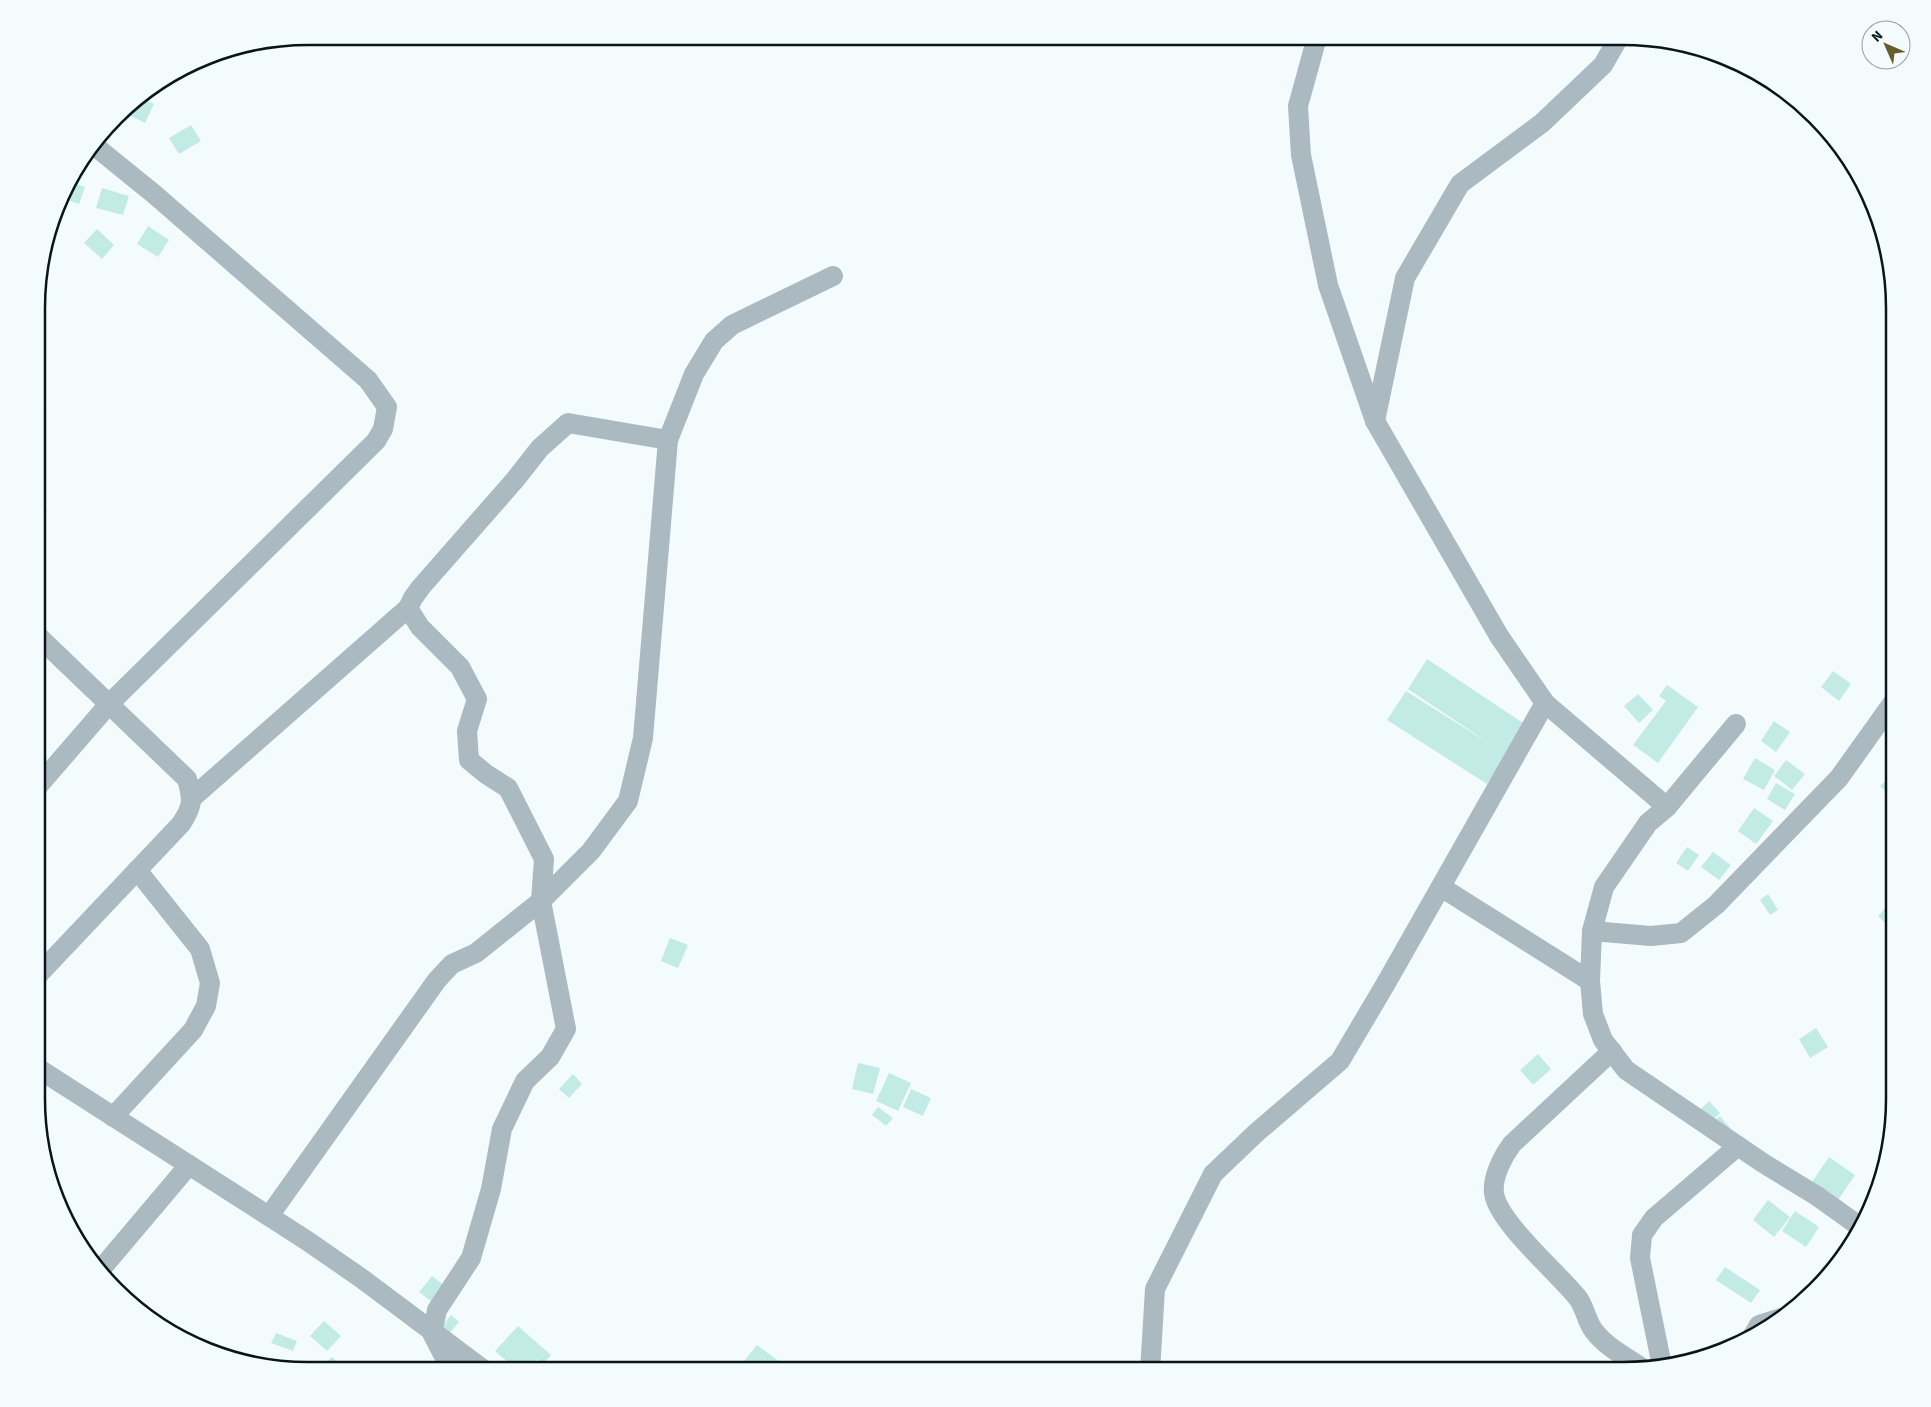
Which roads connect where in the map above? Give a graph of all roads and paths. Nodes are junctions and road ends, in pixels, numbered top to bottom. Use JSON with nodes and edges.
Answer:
{"nodes":[{"id":1,"x":1315,"y":45,"type":"edge"},
{"id":2,"x":1614,"y":45,"type":"edge"},
{"id":3,"x":98,"y":149,"type":"edge"},
{"id":4,"x":833,"y":276,"type":"dead end"},
{"id":5,"x":1375,"y":420,"type":"junction"},
{"id":6,"x":668,"y":440,"type":"junction"},
{"id":7,"x":408,"y":608,"type":"junction"},
{"id":8,"x":45,"y":644,"type":"edge"},
{"id":9,"x":1545,"y":703,"type":"junction"},
{"id":10,"x":109,"y":704,"type":"junction"},
{"id":11,"x":1886,"y":712,"type":"edge"},
{"id":12,"x":1736,"y":724,"type":"dead end"},
{"id":13,"x":45,"y":777,"type":"edge"},
{"id":14,"x":192,"y":798,"type":"junction"},
{"id":15,"x":1668,"y":807,"type":"junction"},
{"id":16,"x":137,"y":870,"type":"junction"},
{"id":17,"x":1441,"y":887,"type":"junction"},
{"id":18,"x":542,"y":901,"type":"junction"},
{"id":19,"x":1592,"y":931,"type":"junction"},
{"id":20,"x":45,"y":967,"type":"edge"},
{"id":21,"x":1590,"y":981,"type":"junction"},
{"id":22,"x":1612,"y":1051,"type":"junction"},
{"id":23,"x":45,"y":1074,"type":"edge"},
{"id":24,"x":113,"y":1117,"type":"junction"},
{"id":25,"x":1738,"y":1146,"type":"junction"},
{"id":26,"x":190,"y":1165,"type":"junction"},
{"id":27,"x":269,"y":1216,"type":"junction"},
{"id":28,"x":1855,"y":1223,"type":"edge"},
{"id":29,"x":104,"y":1265,"type":"edge"},
{"id":30,"x":432,"y":1333,"type":"junction"},
{"id":31,"x":1661,"y":1359,"type":"edge"},
{"id":32,"x":446,"y":1361,"type":"edge"},
{"id":33,"x":1150,"y":1362,"type":"edge"},
{"id":34,"x":1631,"y":1362,"type":"edge"}],
"edges":[{"from":1,"to":5,"type":"street"},
{"from":2,"to":5,"type":"street"},
{"from":3,"to":10,"type":"street"},
{"from":4,"to":6,"type":"street"},
{"from":5,"to":9,"type":"street"},
{"from":6,"to":7,"type":"street"},
{"from":6,"to":18,"type":"street"},
{"from":7,"to":14,"type":"street"},
{"from":7,"to":18,"type":"street"},
{"from":8,"to":10,"type":"street"},
{"from":9,"to":15,"type":"street"},
{"from":9,"to":17,"type":"street"},
{"from":10,"to":13,"type":"street"},
{"from":10,"to":14,"type":"street"},
{"from":11,"to":19,"type":"street"},
{"from":12,"to":15,"type":"street"},
{"from":14,"to":16,"type":"street"},
{"from":15,"to":19,"type":"street"},
{"from":16,"to":20,"type":"street"},
{"from":16,"to":24,"type":"street"},
{"from":17,"to":21,"type":"street"},
{"from":17,"to":33,"type":"street"},
{"from":18,"to":27,"type":"street"},
{"from":18,"to":30,"type":"street"},
{"from":19,"to":21,"type":"street"},
{"from":21,"to":22,"type":"street"},
{"from":22,"to":25,"type":"street"},
{"from":22,"to":34,"type":"street"},
{"from":23,"to":24,"type":"street"},
{"from":24,"to":26,"type":"street"},
{"from":25,"to":28,"type":"street"},
{"from":25,"to":31,"type":"street"},
{"from":26,"to":27,"type":"street"},
{"from":26,"to":29,"type":"street"},
{"from":27,"to":30,"type":"street"},
{"from":30,"to":32,"type":"street"}]}
